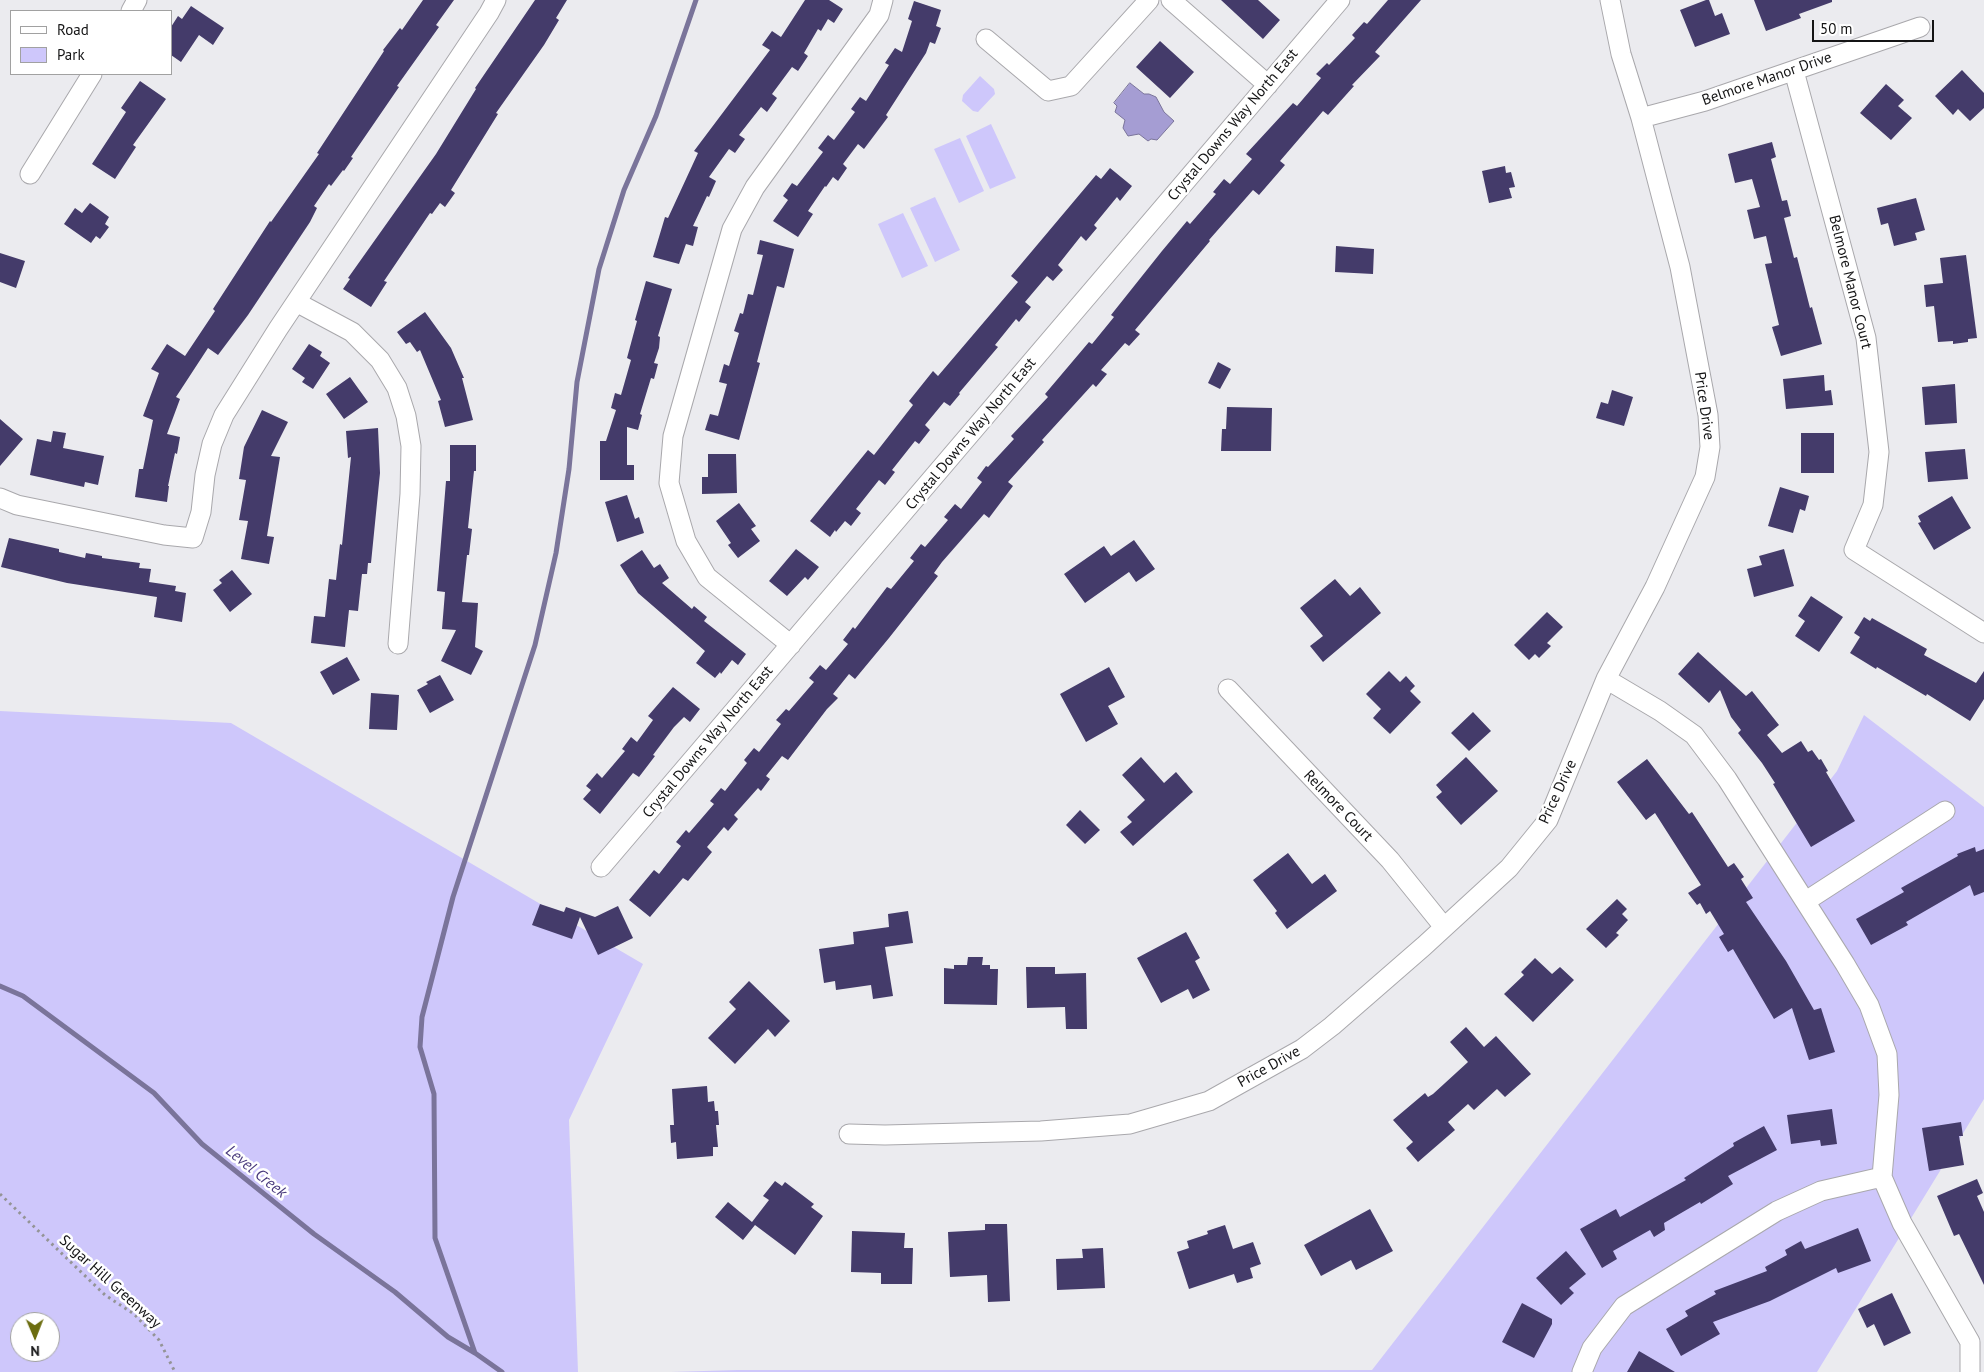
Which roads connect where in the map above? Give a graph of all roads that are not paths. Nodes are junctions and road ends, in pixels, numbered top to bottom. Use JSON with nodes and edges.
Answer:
{"nodes":[{"id":1,"x":496,"y":0,"type":"edge"},
{"id":2,"x":883,"y":0,"type":"edge"},
{"id":3,"x":1148,"y":0,"type":"edge"},
{"id":4,"x":1172,"y":0,"type":"edge"},
{"id":5,"x":1340,"y":0,"type":"edge"},
{"id":6,"x":1610,"y":0,"type":"edge"},
{"id":7,"x":1920,"y":27,"type":"dead end"},
{"id":8,"x":986,"y":39,"type":"dead end"},
{"id":9,"x":1794,"y":71,"type":"junction"},
{"id":10,"x":91,"y":75,"type":"edge"},
{"id":11,"x":1268,"y":85,"type":"junction"},
{"id":12,"x":1641,"y":118,"type":"junction"},
{"id":13,"x":30,"y":174,"type":"dead end"},
{"id":14,"x":296,"y":302,"type":"junction"},
{"id":15,"x":0,"y":498,"type":"edge"},
{"id":16,"x":1984,"y":633,"type":"edge"},
{"id":17,"x":398,"y":644,"type":"dead end"},
{"id":18,"x":791,"y":645,"type":"junction"},
{"id":19,"x":1606,"y":680,"type":"junction"},
{"id":20,"x":1228,"y":688,"type":"dead end"},
{"id":21,"x":1945,"y":811,"type":"dead end"},
{"id":22,"x":601,"y":867,"type":"dead end"},
{"id":23,"x":1806,"y":901,"type":"junction"},
{"id":24,"x":1444,"y":927,"type":"junction"},
{"id":25,"x":849,"y":1134,"type":"dead end"},
{"id":26,"x":1882,"y":1177,"type":"junction"},
{"id":27,"x":1582,"y":1372,"type":"edge"},
{"id":28,"x":1970,"y":1372,"type":"edge"}],
"edges":[{"from":1,"to":14,"type":"street"},
{"from":2,"to":18,"type":"street"},
{"from":3,"to":8,"type":"street"},
{"from":4,"to":11,"type":"street"},
{"from":5,"to":11,"type":"street","name":"Crystal Downs Way North East"},
{"from":6,"to":12,"type":"street","name":"Price Drive"},
{"from":7,"to":9,"type":"street","name":"Belmore Manor Drive"},
{"from":9,"to":12,"type":"street","name":"Belmore Manor Drive"},
{"from":9,"to":16,"type":"street","name":"Belmore Manor Court"},
{"from":10,"to":13,"type":"street"},
{"from":11,"to":18,"type":"street","name":"Crystal Downs Way North East"},
{"from":12,"to":19,"type":"street","name":"Price Drive"},
{"from":14,"to":15,"type":"street"},
{"from":14,"to":17,"type":"street"},
{"from":18,"to":22,"type":"street","name":"Crystal Downs Way North East"},
{"from":19,"to":23,"type":"street"},
{"from":19,"to":24,"type":"street","name":"Price Drive"},
{"from":20,"to":24,"type":"street","name":"Relmore Court"},
{"from":21,"to":23,"type":"street"},
{"from":23,"to":26,"type":"street"},
{"from":24,"to":25,"type":"street","name":"Price Drive"},
{"from":26,"to":27,"type":"street"},
{"from":26,"to":28,"type":"street"}]}
